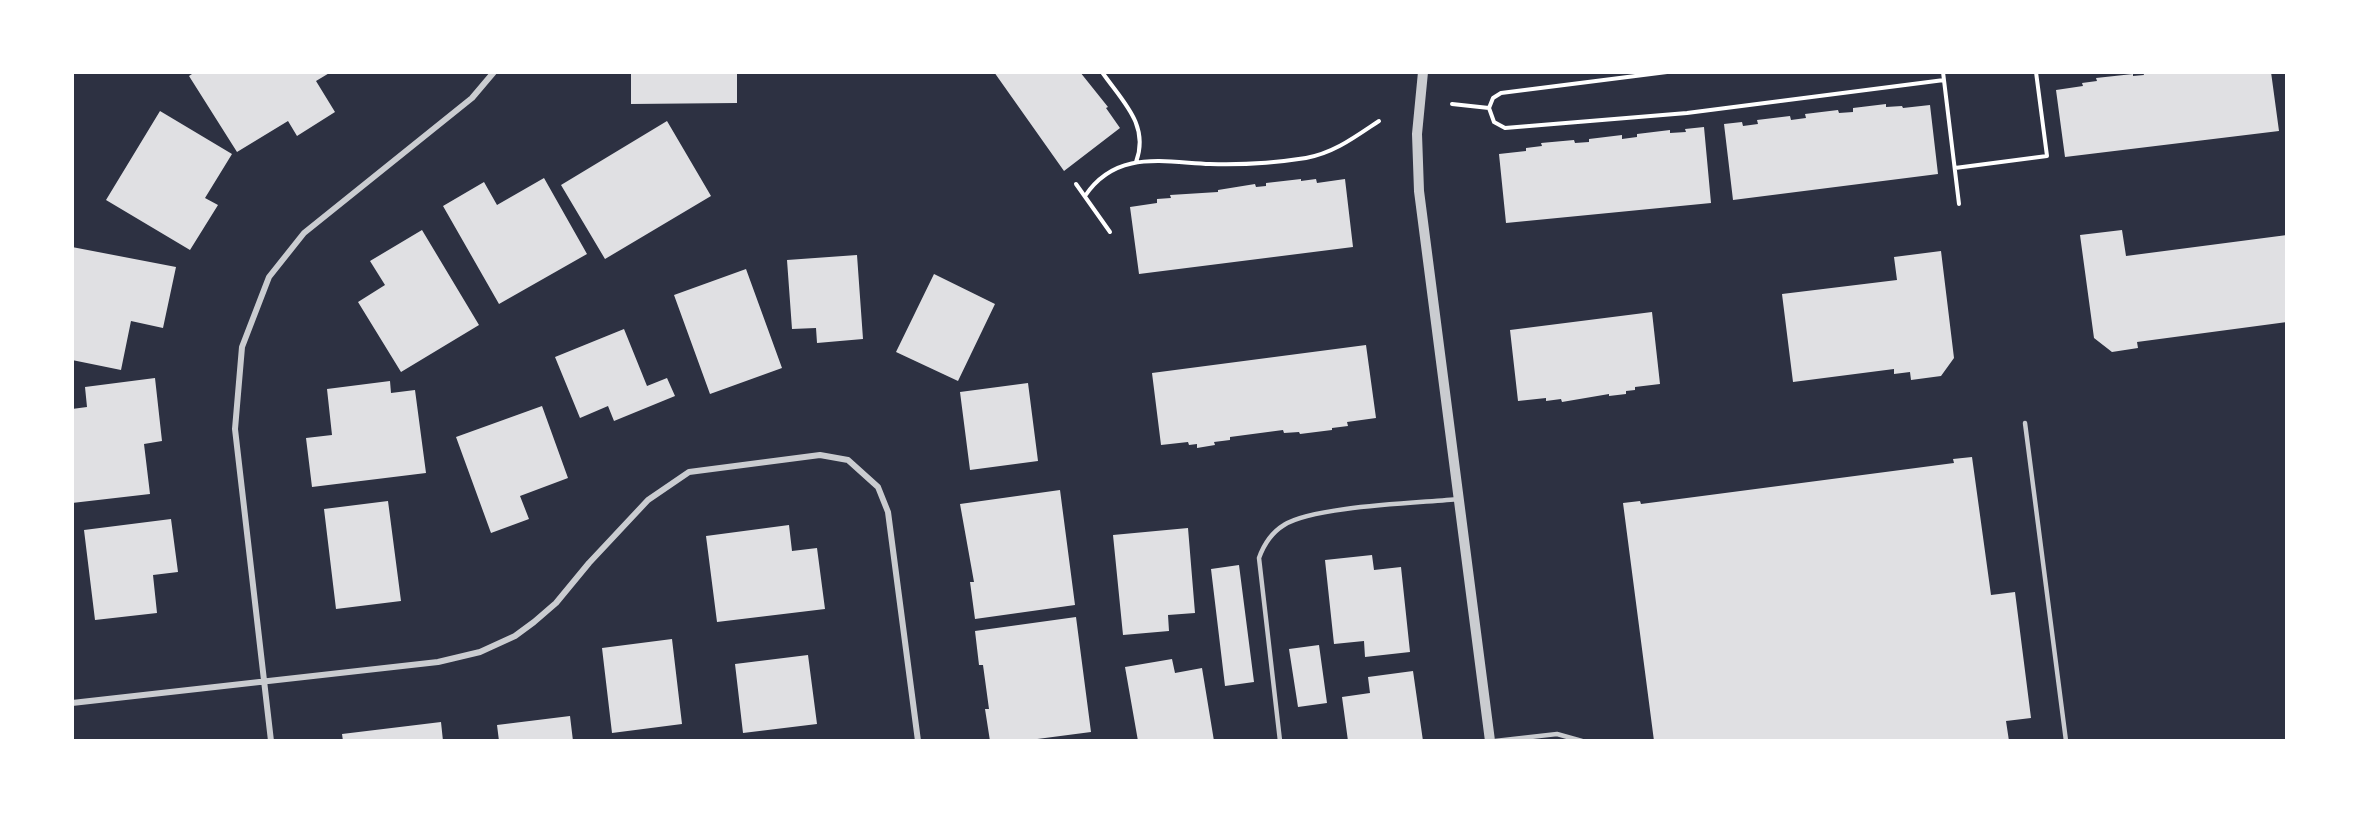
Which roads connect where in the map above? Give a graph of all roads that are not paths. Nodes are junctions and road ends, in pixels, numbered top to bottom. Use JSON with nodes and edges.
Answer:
{"nodes":[{"id":1,"x":494,"y":72,"type":"edge"},
{"id":2,"x":1423,"y":72,"type":"edge"},
{"id":3,"x":2025,"y":423,"type":"dead end"},
{"id":4,"x":1459,"y":499,"type":"junction"},
{"id":5,"x":263,"y":680,"type":"junction"},
{"id":6,"x":72,"y":703,"type":"edge"},
{"id":7,"x":271,"y":741,"type":"edge"},
{"id":8,"x":918,"y":741,"type":"edge"},
{"id":9,"x":1280,"y":741,"type":"edge"},
{"id":10,"x":1490,"y":741,"type":"edge"},
{"id":11,"x":1495,"y":741,"type":"edge"},
{"id":12,"x":1582,"y":741,"type":"edge"},
{"id":13,"x":2066,"y":741,"type":"edge"}],
"edges":[{"from":1,"to":5,"type":"street"},
{"from":2,"to":4,"type":"street"},
{"from":3,"to":13,"type":"lane"},
{"from":4,"to":9,"type":"lane"},
{"from":4,"to":10,"type":"street"},
{"from":5,"to":6,"type":"street"},
{"from":5,"to":7,"type":"street"},
{"from":5,"to":8,"type":"street"},
{"from":11,"to":12,"type":"lane"}]}
